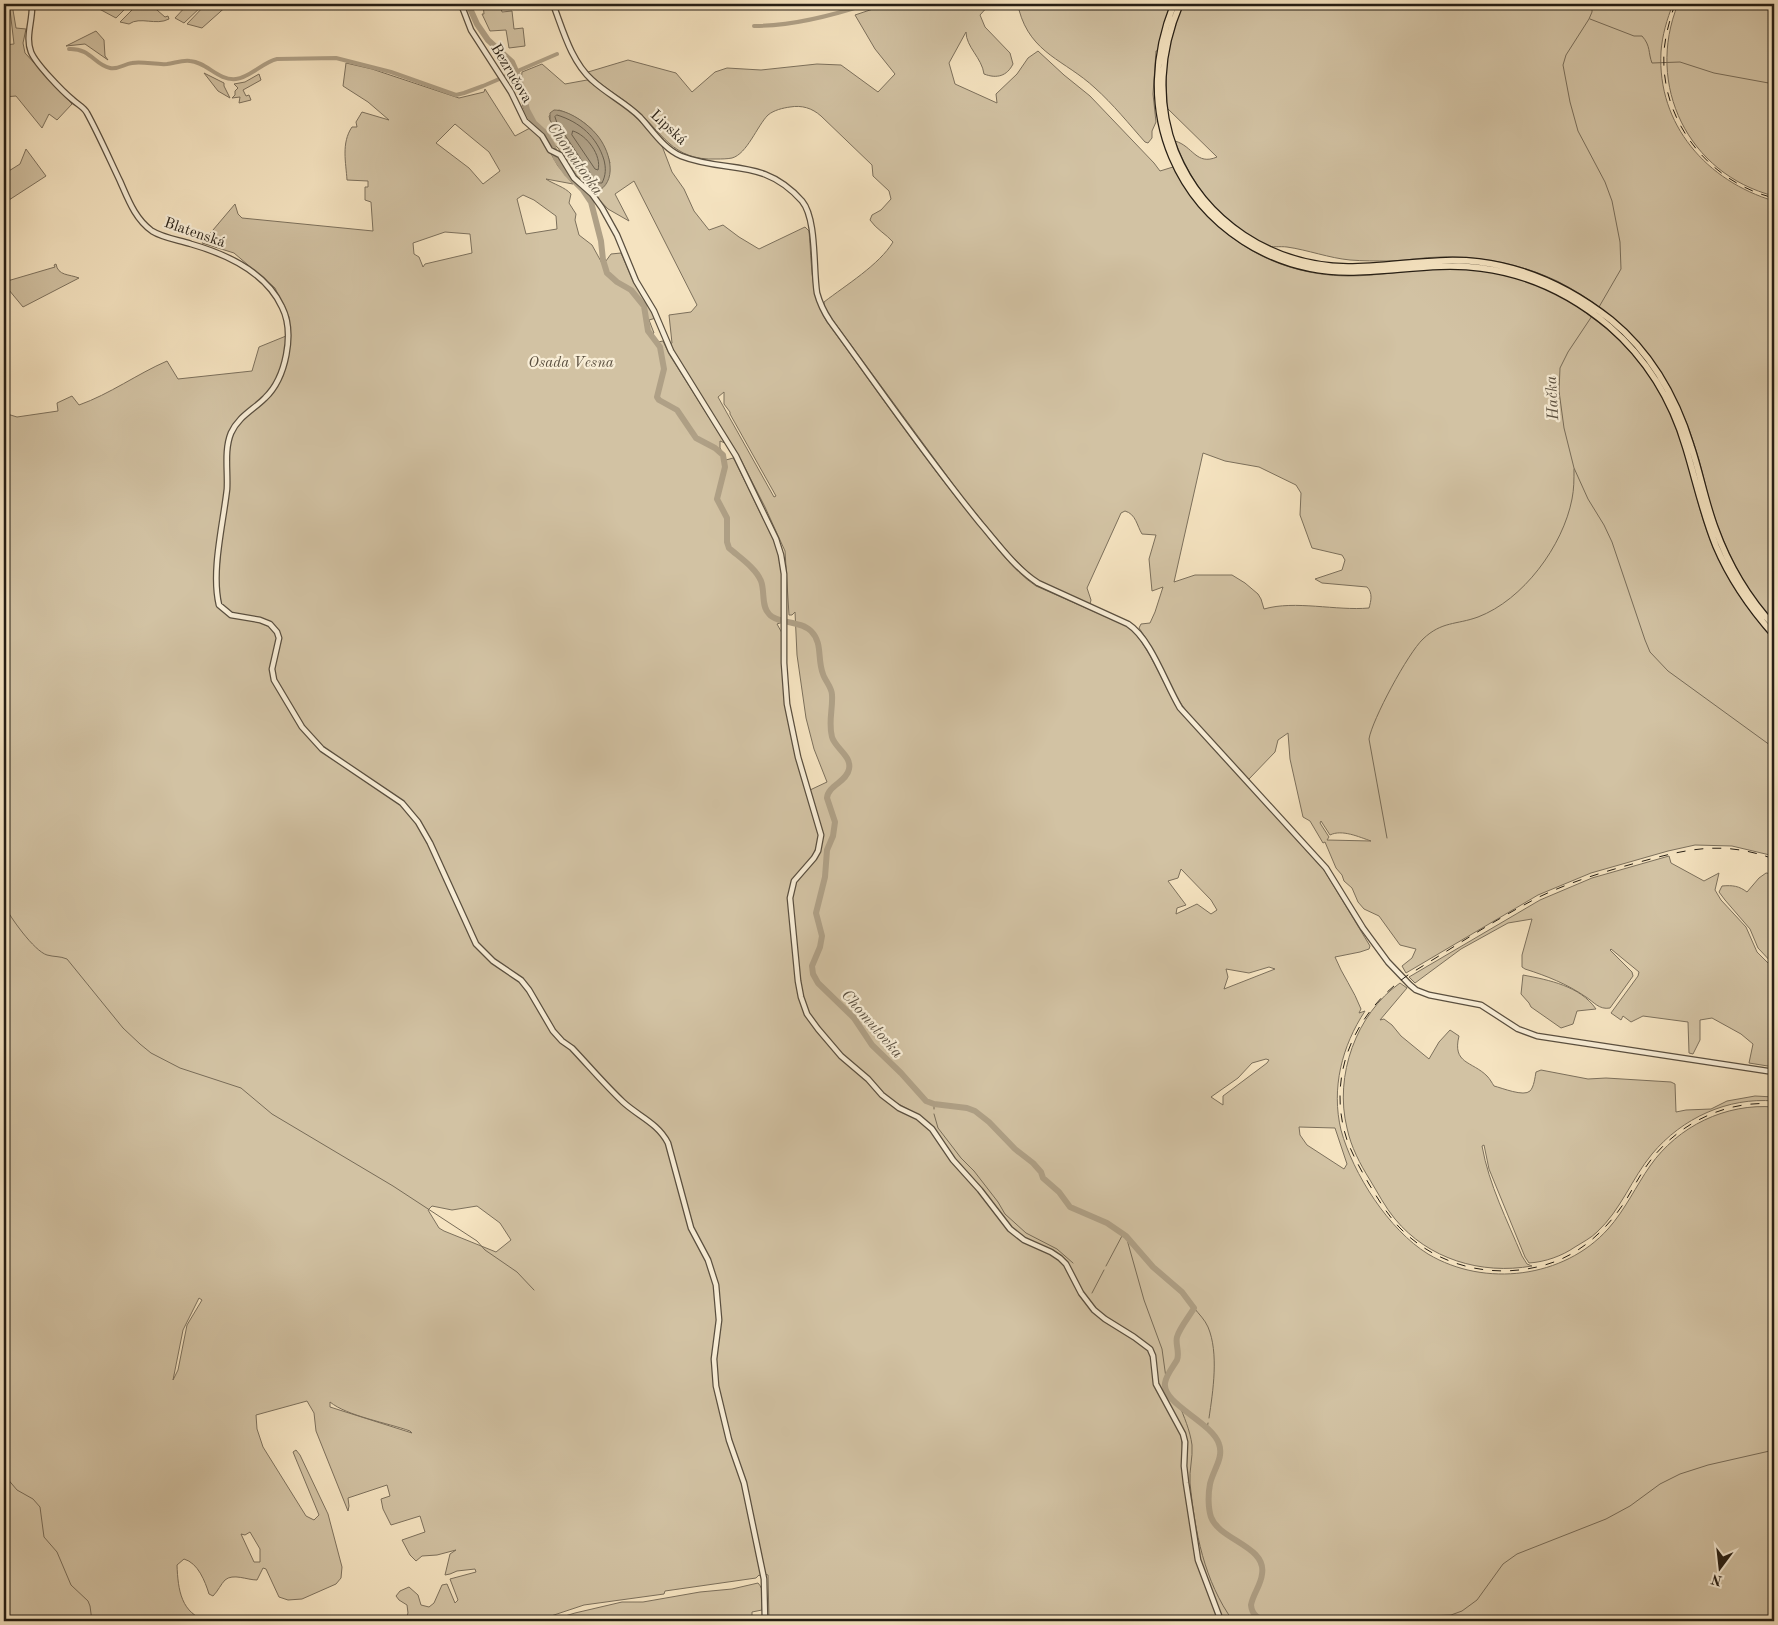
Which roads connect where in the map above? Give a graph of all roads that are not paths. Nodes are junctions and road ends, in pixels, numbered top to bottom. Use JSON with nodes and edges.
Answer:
{"nodes":[{"id":1,"x":32,"y":4,"type":"edge"},
{"id":2,"x":461,"y":4,"type":"edge"},
{"id":3,"x":553,"y":4,"type":"edge"},
{"id":4,"x":1174,"y":4,"type":"edge"},
{"id":5,"x":1180,"y":4,"type":"edge"},
{"id":6,"x":1178,"y":164,"type":"junction"},
{"id":7,"x":1678,"y":416,"type":"junction"},
{"id":8,"x":1774,"y":626,"type":"edge"},
{"id":9,"x":1774,"y":635,"type":"edge"},
{"id":10,"x":1774,"y":1072,"type":"edge"},
{"id":11,"x":765,"y":1621,"type":"edge"},
{"id":12,"x":1222,"y":1621,"type":"edge"}],
"edges":[{"from":1,"to":11,"type":"street","name":"Blatenská"},
{"from":2,"to":12,"type":"street","name":"Bezručova"},
{"from":3,"to":10,"type":"street","name":"Lipská"},
{"from":4,"to":6,"type":"highway"},
{"from":5,"to":6,"type":"highway"},
{"from":6,"to":7,"type":"highway"},
{"from":7,"to":8,"type":"highway"},
{"from":7,"to":9,"type":"highway"}]}
